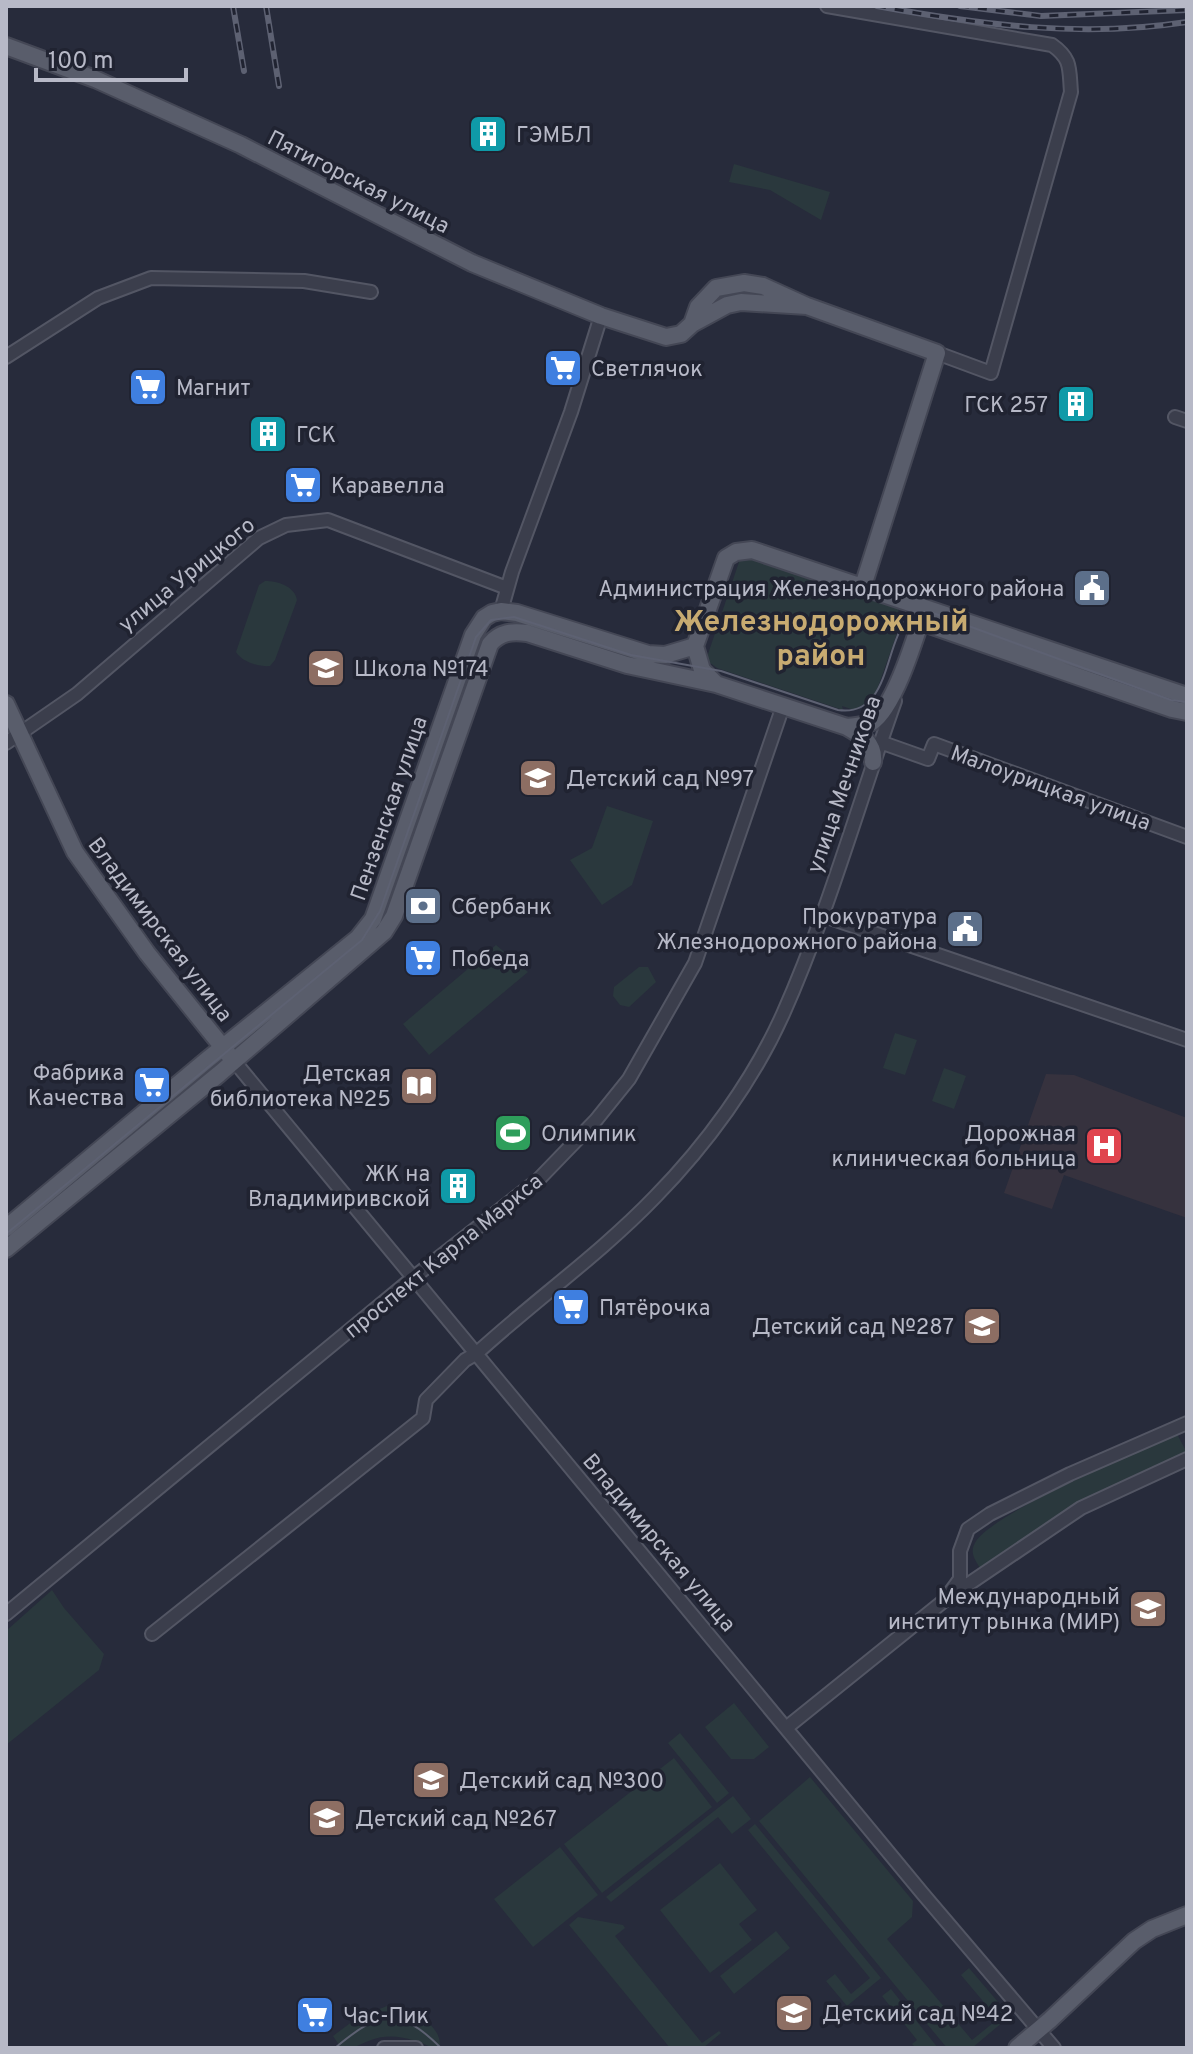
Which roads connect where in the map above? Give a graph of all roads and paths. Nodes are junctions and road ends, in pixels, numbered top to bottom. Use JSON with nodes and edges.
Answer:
{"nodes":[{"id":1,"x":827,"y":6,"type":"edge"},
{"id":2,"x":6,"y":46,"type":"edge"},
{"id":3,"x":371,"y":292,"type":"dead end"},
{"id":4,"x":601,"y":316,"type":"junction"},
{"id":5,"x":937,"y":353,"type":"junction"},
{"id":6,"x":6,"y":357,"type":"edge"},
{"id":7,"x":863,"y":586,"type":"junction"},
{"id":8,"x":507,"y":588,"type":"junction"},
{"id":9,"x":501,"y":611,"type":"junction"},
{"id":10,"x":923,"y":618,"type":"junction"},
{"id":11,"x":499,"y":635,"type":"junction"},
{"id":12,"x":695,"y":646,"type":"junction"},
{"id":13,"x":716,"y":684,"type":"junction"},
{"id":14,"x":6,"y":704,"type":"edge"},
{"id":15,"x":1185,"y":704,"type":"edge"},
{"id":16,"x":783,"y":706,"type":"junction"},
{"id":17,"x":847,"y":727,"type":"junction"},
{"id":18,"x":13,"y":739,"type":"edge"},
{"id":19,"x":880,"y":742,"type":"junction"},
{"id":20,"x":873,"y":762,"type":"junction"},
{"id":21,"x":1187,"y":837,"type":"edge"},
{"id":22,"x":821,"y":915,"type":"junction"},
{"id":23,"x":1187,"y":1040,"type":"edge"},
{"id":24,"x":223,"y":1048,"type":"junction"},
{"id":25,"x":234,"y":1061,"type":"junction"},
{"id":26,"x":6,"y":1228,"type":"edge"},
{"id":27,"x":6,"y":1249,"type":"edge"},
{"id":28,"x":414,"y":1277,"type":"junction"},
{"id":29,"x":477,"y":1353,"type":"junction"},
{"id":30,"x":1185,"y":1427,"type":"edge"},
{"id":31,"x":1187,"y":1459,"type":"edge"},
{"id":32,"x":945,"y":1600,"type":"junction"},
{"id":33,"x":6,"y":1614,"type":"edge"},
{"id":34,"x":152,"y":1634,"type":"dead end"},
{"id":35,"x":786,"y":1728,"type":"junction"},
{"id":36,"x":1187,"y":1915,"type":"edge"},
{"id":37,"x":1039,"y":2030,"type":"junction"},
{"id":38,"x":384,"y":2048,"type":"edge"},
{"id":39,"x":416,"y":2048,"type":"edge"},
{"id":40,"x":1017,"y":2048,"type":"edge"},
{"id":41,"x":1054,"y":2048,"type":"edge"}],
"edges":[{"from":1,"to":5,"type":"street"},
{"from":2,"to":4,"type":"main road","name":"Пятигорская улица"},
{"from":3,"to":6,"type":"street"},
{"from":4,"to":5,"type":"main road","name":"Пятигорская улица"},
{"from":4,"to":8,"type":"street"},
{"from":5,"to":7,"type":"main road"},
{"from":7,"to":10,"type":"main road"},
{"from":7,"to":12,"type":"main road"},
{"from":8,"to":9,"type":"street"},
{"from":8,"to":18,"type":"street","name":"улица Урицкого"},
{"from":9,"to":11,"type":"main road"},
{"from":9,"to":12,"type":"main road"},
{"from":9,"to":24,"type":"main road","name":"Пензенская улица"},
{"from":10,"to":15,"type":"main road"},
{"from":10,"to":17,"type":"main road"},
{"from":10,"to":19,"type":"street","name":"улица Мечникова"},
{"from":11,"to":13,"type":"main road"},
{"from":11,"to":25,"type":"main road","name":"Пензенская улица"},
{"from":12,"to":13,"type":"main road"},
{"from":13,"to":16,"type":"main road"},
{"from":14,"to":18,"type":"main road","name":"Владимирская улица"},
{"from":16,"to":17,"type":"main road"},
{"from":16,"to":28,"type":"street","name":"проспект Карла Маркса"},
{"from":17,"to":20,"type":"main road"},
{"from":18,"to":24,"type":"main road","name":"Владимирская улица"},
{"from":19,"to":20,"type":"street","name":"улица Мечникова"},
{"from":19,"to":21,"type":"street","name":"Малоурицкая улица"},
{"from":20,"to":22,"type":"street","name":"улица Мечникова"},
{"from":22,"to":23,"type":"street"},
{"from":22,"to":29,"type":"street"},
{"from":24,"to":25,"type":"main road","name":"Владимирская улица"},
{"from":24,"to":26,"type":"main road","name":"Пензенская улица"},
{"from":25,"to":27,"type":"main road","name":"Пензенская улица"},
{"from":25,"to":28,"type":"street","name":"Владимирская улица"},
{"from":28,"to":29,"type":"street","name":"Владимирская улица"},
{"from":28,"to":33,"type":"street","name":"проспект Карла Маркса"},
{"from":29,"to":34,"type":"street"},
{"from":29,"to":35,"type":"street","name":"Владимирская улица"},
{"from":30,"to":32,"type":"street"},
{"from":31,"to":32,"type":"street"},
{"from":32,"to":35,"type":"street"},
{"from":35,"to":37,"type":"street","name":"Владимирская улица"},
{"from":36,"to":37,"type":"main road"},
{"from":37,"to":40,"type":"main road"},
{"from":37,"to":41,"type":"street","name":"Владимирская улица"},
{"from":38,"to":39,"type":"street"}]}
